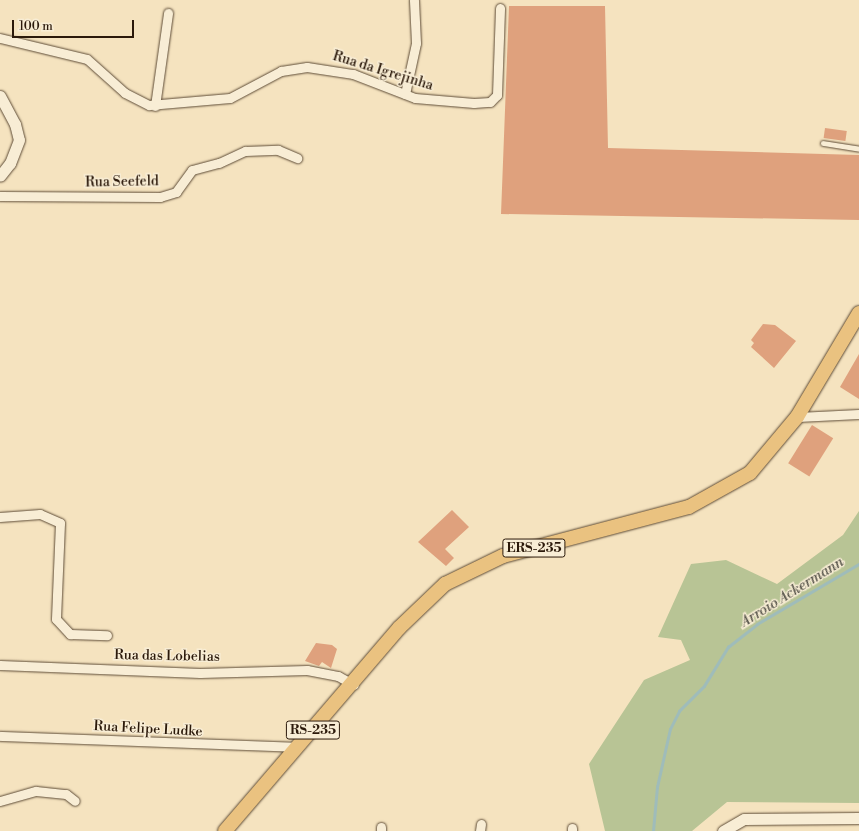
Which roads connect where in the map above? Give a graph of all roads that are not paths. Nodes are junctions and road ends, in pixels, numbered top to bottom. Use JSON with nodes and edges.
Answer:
{"nodes":[{"id":1,"x":414,"y":0,"type":"edge"},
{"id":2,"x":500,"y":8,"type":"dead end"},
{"id":3,"x":168,"y":13,"type":"dead end"},
{"id":4,"x":0,"y":38,"type":"edge"},
{"id":5,"x":405,"y":94,"type":"junction"},
{"id":6,"x":0,"y":96,"type":"edge"},
{"id":7,"x":155,"y":106,"type":"junction"},
{"id":8,"x":822,"y":143,"type":"dead end"},
{"id":9,"x":859,"y":149,"type":"edge"},
{"id":10,"x":297,"y":158,"type":"dead end"},
{"id":11,"x":0,"y":176,"type":"edge"},
{"id":12,"x":0,"y":196,"type":"edge"},
{"id":13,"x":859,"y":313,"type":"edge"},
{"id":14,"x":859,"y":414,"type":"edge"},
{"id":15,"x":797,"y":417,"type":"junction"},
{"id":16,"x":0,"y":517,"type":"edge"},
{"id":17,"x":399,"y":628,"type":"joint"},
{"id":18,"x":107,"y":635,"type":"dead end"},
{"id":19,"x":0,"y":665,"type":"edge"},
{"id":20,"x":354,"y":685,"type":"junction"},
{"id":21,"x":0,"y":736,"type":"edge"},
{"id":22,"x":296,"y":747,"type":"junction"},
{"id":23,"x":0,"y":801,"type":"edge"},
{"id":24,"x":74,"y":801,"type":"dead end"},
{"id":25,"x":859,"y":818,"type":"edge"},
{"id":26,"x":225,"y":831,"type":"edge"},
{"id":27,"x":722,"y":831,"type":"edge"}],
"edges":[{"from":1,"to":5,"type":"street"},
{"from":2,"to":5,"type":"street","name":"Rua da Igrejinha"},
{"from":3,"to":7,"type":"street"},
{"from":4,"to":7,"type":"street","name":"Rua da Igrejinha"},
{"from":5,"to":7,"type":"street","name":"Rua da Igrejinha"},
{"from":6,"to":11,"type":"street"},
{"from":8,"to":9,"type":"lane"},
{"from":10,"to":12,"type":"street","name":"Rua Seefeld"},
{"from":13,"to":15,"type":"main road","number":"ERS-235"},
{"from":14,"to":15,"type":"street"},
{"from":15,"to":17,"type":"main road","number":"ERS-235"},
{"from":16,"to":18,"type":"street"},
{"from":17,"to":20,"type":"main road","number":"RS-235"},
{"from":19,"to":20,"type":"street","name":"Rua das Lobelias"},
{"from":20,"to":22,"type":"main road","number":"RS-235"},
{"from":21,"to":22,"type":"street","name":"Rua Felipe Ludke"},
{"from":22,"to":26,"type":"main road","number":"RS-235"},
{"from":23,"to":24,"type":"street"},
{"from":25,"to":27,"type":"street"}]}
